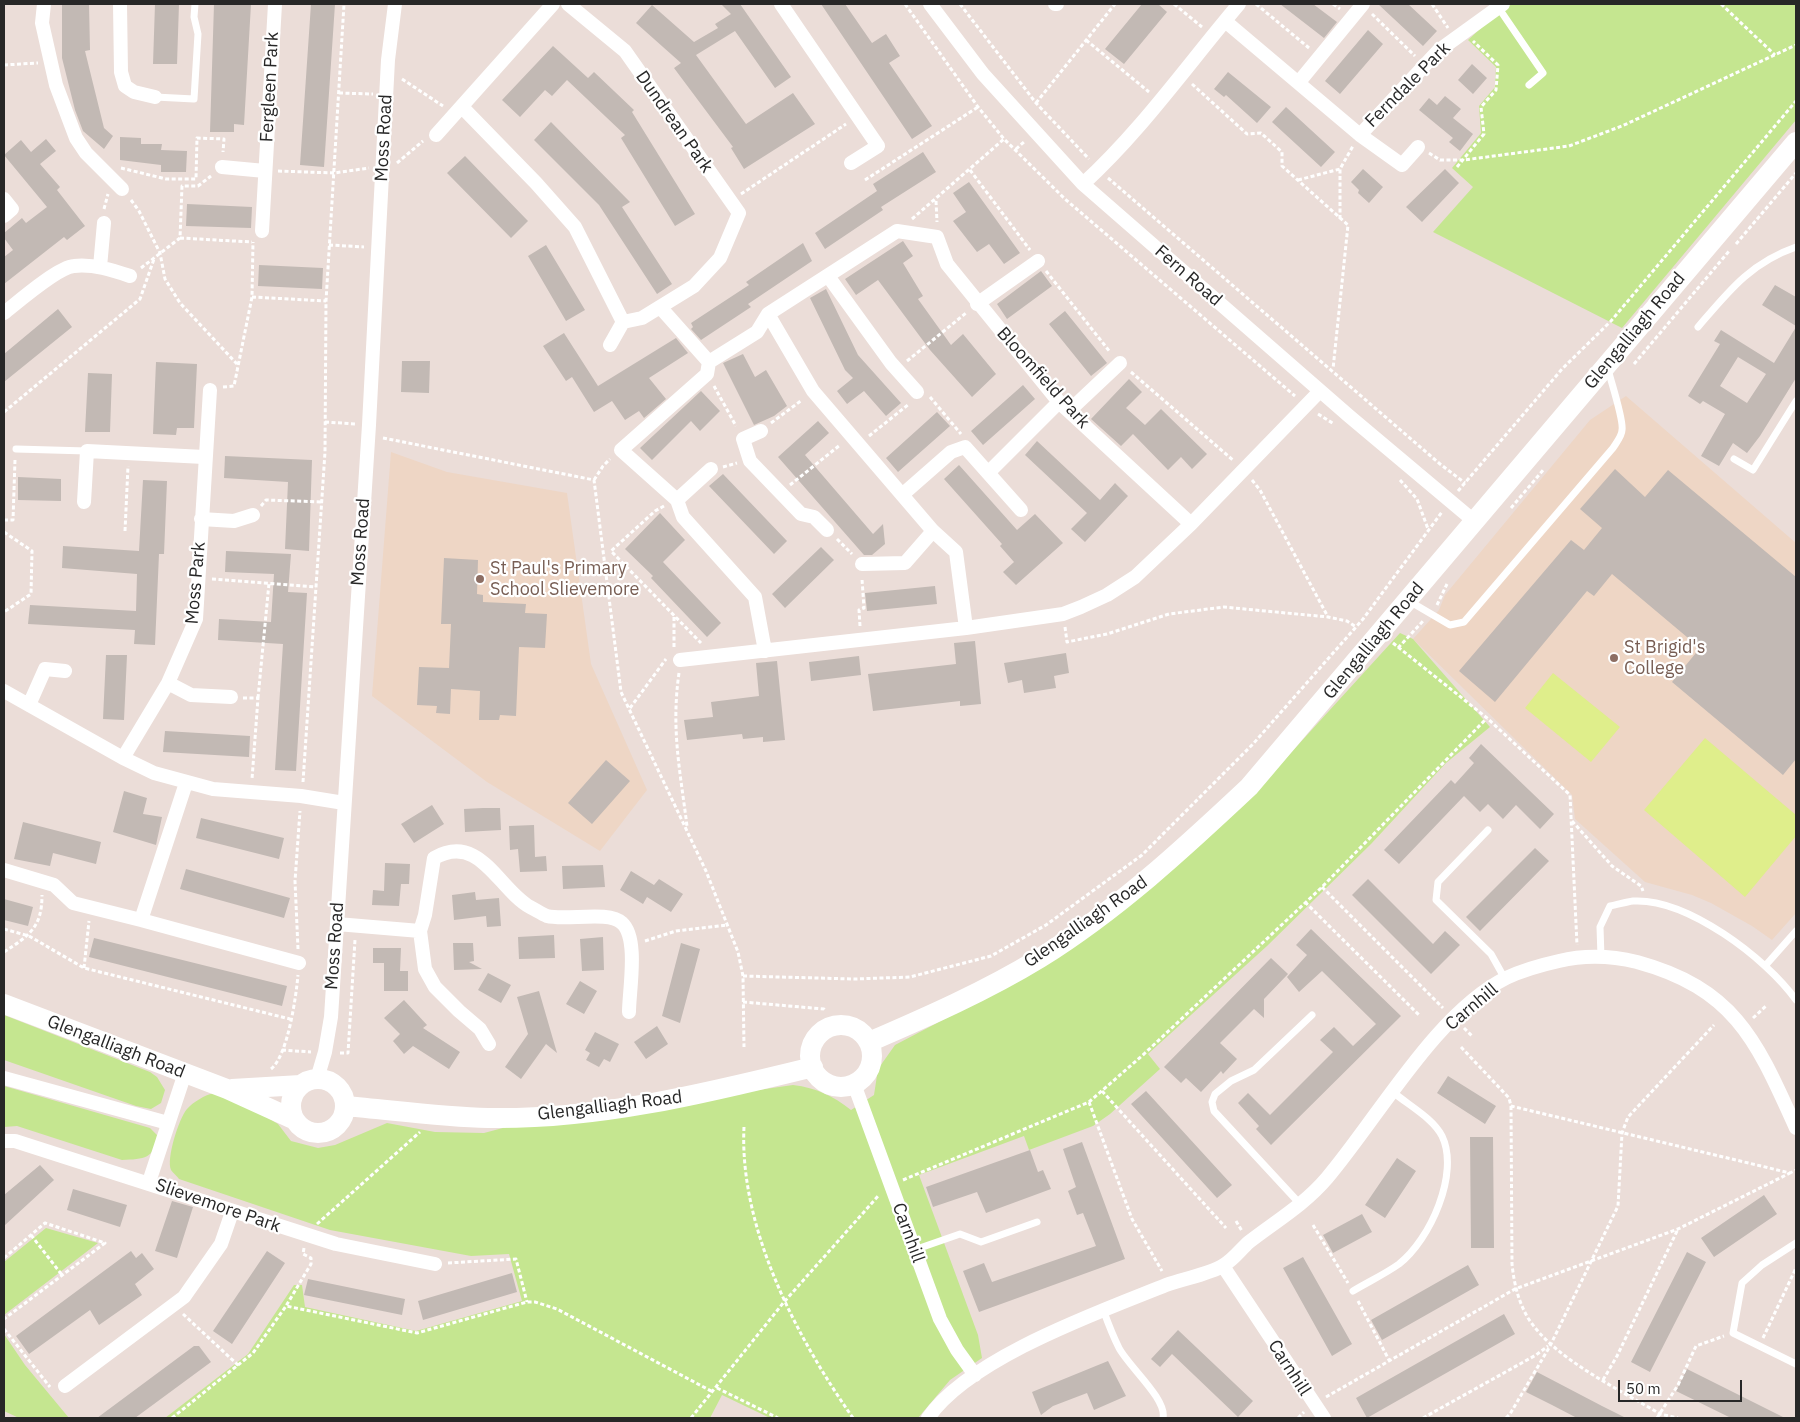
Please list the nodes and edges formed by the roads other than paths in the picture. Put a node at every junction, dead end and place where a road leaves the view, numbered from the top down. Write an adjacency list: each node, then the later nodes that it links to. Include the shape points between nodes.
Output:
1 (44, 4): 26 (street, via 42,22 56,85 76,138 86,153)
2 (120, 4): 16 (street, via 121,72 125,86 134,92)
3 (194, 4): 16 (lane, via 198,34 194,99)
4 (275, 4): 24 (street, Fergleen Park)
5 (394, 4): 80 (street, Moss Road)
6 (553, 4): 17 (street)
7 (568, 4): 37 (street, Dundrean Park, via 625,51 738,213 720,258 694,286)
8 (781, 4): 22 (street, via 878,146)
9 (930, 4): 25 (street, Fern Road, via 983,74)
10 (1239, 4): 13 (street)
11 (1363, 4): 14 (street)
12 (1500, 5): 15 (lane, via 1543,73); 18 (street, Ferndale Park, via 1438,51)
13 (1225, 21): 14 (street, Ferndale Park); 25 (street, via 1183,76)
14 (1299, 82): 18 (street, Ferndale Park)
15 (1529, 85)
16 (155, 97)
17 (458, 112): 19 (street); 40 (street, via 536,183 574,228)
18 (1360, 135): 21 (street, via 1402,165)
19 (436, 136)
20 (1796, 142): 44 (main road, Glengalliagh Road)
21 (1418, 147)
22 (851, 163)
23 (222, 167): 24 (street)
24 (265, 171): 30 (street, Fergleen Park)
25 (1083, 184): 47 (street, Fern Road)
26 (118, 185)
27 (4, 199): 28 (street, via 12,209)
28 (4, 216)
29 (104, 223): 33 (street)
30 (262, 231)
31 (1796, 247): 41 (lane, via 1765,262 1736,282)
32 (1038, 261): 36 (street)
33 (100, 267): 34 (street); 38 (street, via 72,266 47,280)
34 (130, 276)
35 (828, 276): 36 (street, Bloomfield Park, via 897,231 937,237 946,264); 39 (street); 48 (street)
36 (977, 304): 50 (street, Bloomfield Park)
37 (660, 307): 40 (street, via 642,318); 45 (street)
38 (4, 313)
39 (771, 318): 45 (street); 58 (street, via 813,391)
40 (623, 322): 42 (street)
41 (1698, 327)
42 (610, 345)
43 (1120, 363): 50 (street)
44 (1607, 364): 64 (main road, Glengalliagh Road); 69 (lane, via 1621,416 1622,432 1613,448 1464,622 1450,624)
45 (708, 368): 59 (street, via 620,450)
46 (210, 390): 54 (street, Moss Park)
47 (1320, 391): 64 (street, Fern Road); 65 (street)
48 (917, 392)
49 (1796, 401): 55 (lane, via 1753,470)
50 (1064, 407): 57 (street); 65 (street, Bloomfield Park)
51 (761, 431): 66 (street, via 743,439 750,460 801,514 814,517)
52 (16, 449): 53 (lane)
53 (87, 451): 54 (street); 60 (street)
54 (204, 457): 63 (street, Moss Park)
55 (1734, 459)
56 (711, 469): 59 (street)
57 (988, 473): 58 (street, via 965,447 951,452); 61 (street)
58 (902, 495): 67 (street)
59 (677, 500): 71 (street, via 683,517 755,597)
60 (84, 502)
61 (1021, 510)
62 (253, 515): 63 (street, via 234,521)
63 (201, 519): 74 (street, Moss Park, via 196,619)
64 (1474, 521): 69 (main road, Glengalliagh Road)
65 (1191, 524): 70 (street, via 1135,577 1107,595 1063,614)
66 (827, 530)
67 (933, 532): 68 (street, via 905,563); 70 (street, via 956,552)
68 (862, 564)
69 (1409, 600): 95 (main road, Glengalliagh Road, via 1249,788 1161,869 1039,958 964,999)
70 (966, 628): 71 (street)
71 (765, 651): 72 (street)
72 (674, 659)
73 (65, 671): 77 (street, via 45,669)
74 (168, 683): 76 (street, via 191,695); 78 (street, Moss Park)
75 (4, 691): 77 (street)
76 (231, 697)
77 (29, 705): 78 (street)
78 (123, 758): 79 (street, via 154,773)
79 (186, 783): 80 (street, via 212,789); 83 (street)
80 (344, 803): 84 (street, Moss Road)
81 (1488, 830): 90 (lane, via 1438,882 1436,900 1491,954)
82 (4, 870): 83 (street, via 54,885 73,903)
83 (142, 920): 88 (street)
84 (337, 924): 85 (street); 100 (street, Moss Road, via 326,1052)
85 (420, 931): 93 (street, via 434,858 445,852 461,852 480,859 514,894 547,916 610,918 622,922 632,945); 96 (street, via 425,969 435,987 480,1028)
86 (1796, 931): 89 (lane)
87 (1601, 957): 89 (lane, via 1600,927 1610,906 1633,901 1664,906 1711,926 1744,947); 90 (street, Carnhill, via 1536,966); 107 (street, Carnhill, via 1662,969 1696,985 1728,1009 1748,1034 1776,1083)
88 (299, 962)
89 (1765, 966): 91 (lane)
90 (1505, 979): 103 (street, Carnhill, via 1454,1019 1429,1045)
91 (1796, 1000)
92 (4, 1004): 98 (main road, Glengalliagh Road)
93 (629, 1012)
94 (1312, 1015): 110 (lane, via 1254,1070 1231,1081 1215,1094 1212,1102 1214,1111)
95 (869, 1042): 97 (main road, via 850,1026 823,1031 814,1043 810,1058); 101 (main road, via 872,1062 868,1072)
96 (490, 1044)
97 (813, 1067): 101 (main road, via 817,1076 833,1086); 104 (main road, Glengalliagh Road, via 675,1099 571,1115 488,1118)
98 (185, 1073): 102 (main road, Glengalliagh Road); 106 (street)
99 (4, 1078): 106 (street)
100 (309, 1082): 102 (main road, Glengalliagh Road); 104 (main road, via 333,1084 343,1097); 105 (main road, via 293,1094)
101 (854, 1084): 114 (street, Carnhill)
102 (227, 1089): 105 (main road, Glengalliagh Road)
103 (1393, 1092): 110 (street, Carnhill, via 1327,1178); 117 (lane, via 1442,1136 1446,1174 1428,1232 1400,1263)
104 (345, 1106): 105 (main road, via 339,1122 325,1132 308,1131)
105 (294, 1120)
106 (168, 1123): 109 (street)
107 (1796, 1128)
108 (4, 1142): 109 (street, Slievemore Park, via 15,1141)
109 (149, 1182): 111 (street, Slievemore Park)
110 (1301, 1206): 116 (street, Carnhill)
111 (232, 1212): 115 (street, Slievemore Park, via 336,1244); 121 (street, via 221,1244 184,1297)
112 (1037, 1222): 114 (lane, via 981,1242 960,1234)
113 (1796, 1243): 119 (lane, via 1762,1265 1742,1283 1733,1333)
114 (913, 1250): 120 (street, Carnhill, via 940,1319)
115 (435, 1264)
116 (1223, 1266): 118 (street, Carnhill); 124 (street, Carnhill)
117 (1353, 1292)
118 (1104, 1312): 120 (street, Carnhill, via 1011,1352); 123 (lane, via 1119,1348 1160,1401)
119 (1796, 1364)
120 (975, 1374): 122 (street, Carnhill)
121 (65, 1386)
122 (928, 1418)
123 (1163, 1418)
124 (1324, 1418)

